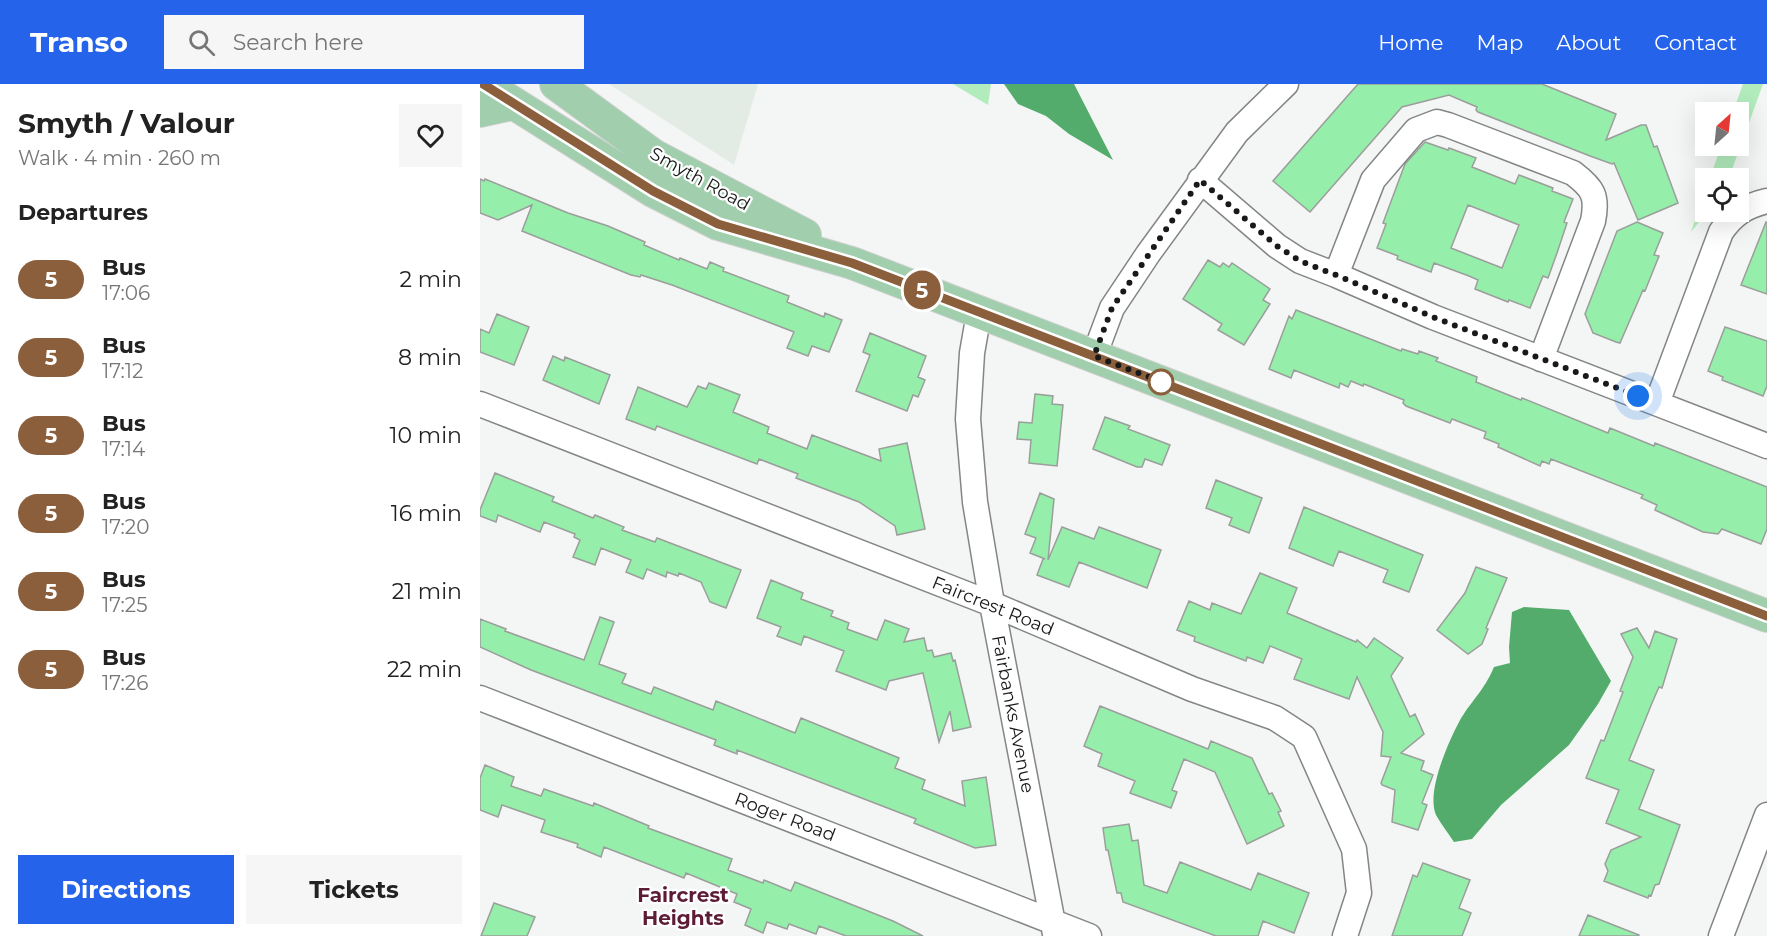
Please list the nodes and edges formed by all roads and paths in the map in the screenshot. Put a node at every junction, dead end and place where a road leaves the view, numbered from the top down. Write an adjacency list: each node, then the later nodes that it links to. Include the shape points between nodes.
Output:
1 (483, 84): 4 (main road, Smyth Road)
2 (555, 84): 8 (main road, Smyth Road, via 654,155)
3 (1286, 84): 6 (street, via 1237,132)
4 (512, 104): 5 (main road); 8 (main road, Smyth Road, via 653,191 718,224)
5 (480, 111)
6 (1200, 180): 9 (street, via 1277,246 1300,261); 11 (street, via 1112,308)
7 (1767, 201): 14 (street, via 1744,208 1721,232)
8 (852, 263): 10 (main road, Smyth Road)
9 (1336, 275): 12 (street); 12 (street, via 1373,180 1416,130 1427,124 1448,125 1572,173 1587,183 1596,206)
10 (979, 313): 11 (main road, Smyth Road); 16 (street, Fairbanks Avenue, via 968,419 975,502)
11 (1094, 356): 17 (main road, Smyth Road)
12 (1541, 359): 14 (street)
13 (480, 404): 16 (street, Faircrest Road)
14 (1657, 404): 15 (street)
15 (1767, 446)
16 (992, 604): 20 (street, Fairbanks Avenue); 22 (street, Faircrest Road, via 1192,689 1275,718 1304,737 1354,849 1359,893)
17 (1767, 616)
18 (480, 698): 20 (street, Roger Road)
19 (1767, 815): 23 (street)
20 (1054, 929): 21 (street, Roger Road)
21 (1089, 936)
22 (1345, 936)
23 (1720, 936)

